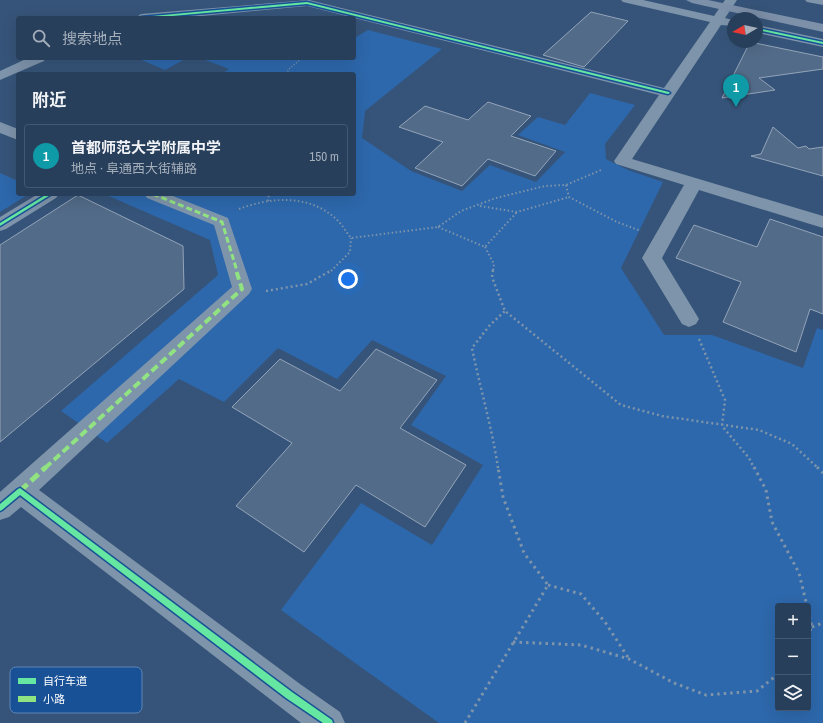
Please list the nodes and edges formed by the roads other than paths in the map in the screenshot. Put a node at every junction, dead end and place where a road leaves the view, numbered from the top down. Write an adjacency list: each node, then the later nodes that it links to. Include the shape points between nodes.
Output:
1 (627, 0): 9 (street)
2 (692, 0): 5 (main road)
3 (811, 0): 4 (street)
4 (823, 2)
5 (729, 4): 9 (street); 11 (main road)
6 (800, 8): 7 (main road)
7 (823, 13)
8 (162, 16): 16 (street, via 307,2)
9 (717, 21): 10 (street); 16 (street)
10 (727, 23)
11 (823, 28)
12 (763, 30): 13 (street)
13 (823, 44)
14 (35, 60): 15 (street)
15 (0, 76)
16 (668, 93): 19 (street, via 622,161)
17 (0, 127): 18 (street)
18 (16, 134)
19 (694, 183): 22 (street); 24 (street, via 652,258)
20 (47, 196): 23 (street)
21 (158, 196): 25 (street, via 222,222 242,289)
22 (823, 222)
23 (0, 225)
24 (689, 319)
25 (10, 500): 26 (street)
26 (329, 723)

